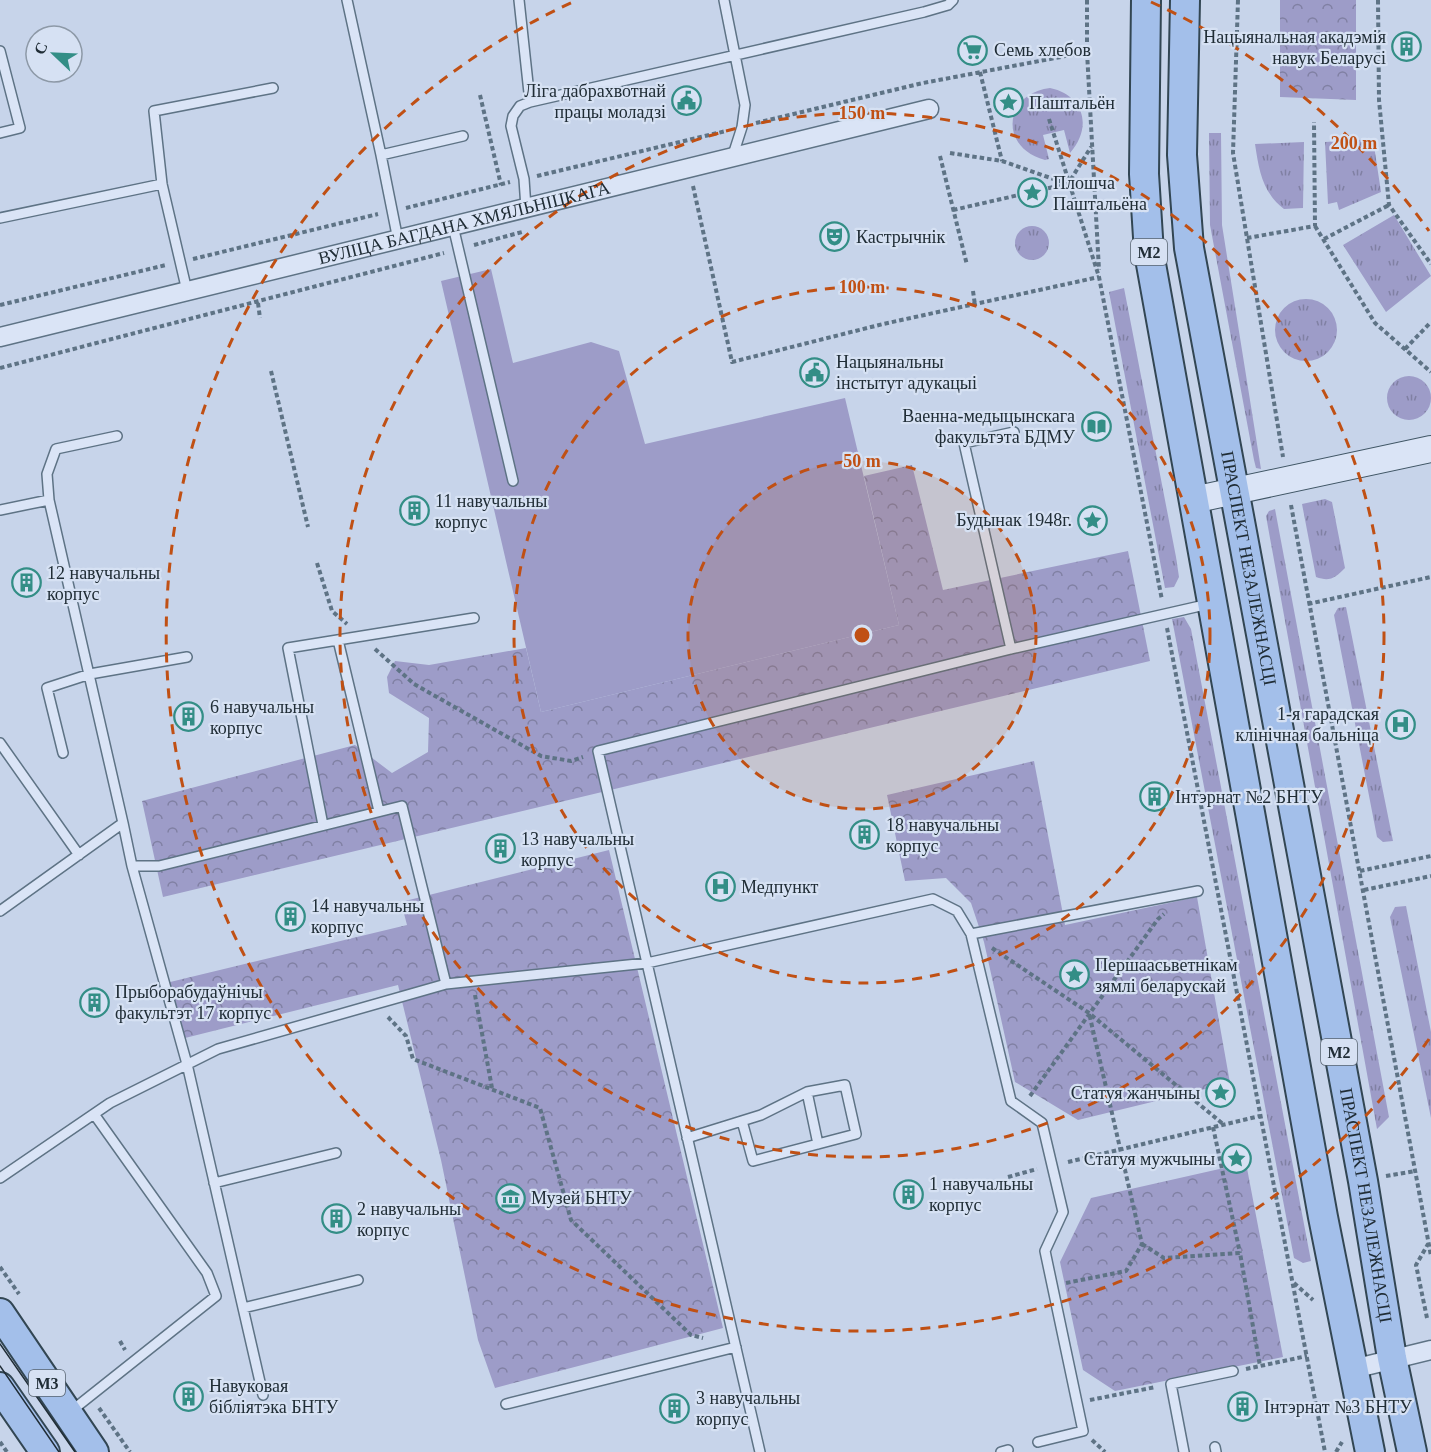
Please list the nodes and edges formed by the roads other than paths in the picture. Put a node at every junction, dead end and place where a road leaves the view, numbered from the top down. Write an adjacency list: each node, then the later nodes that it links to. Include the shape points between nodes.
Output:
1 (346, 0): 14 (lane)
2 (519, 0): 10 (lane)
3 (724, 0): 8 (lane)
4 (953, 0): 8 (lane, via 924,12)
5 (1146, 0): 29 (main road, М2, via 1144,174 1149,253)
6 (1185, 0): 27 (main road, ПРАСПЕКТ НЕЗАЛЕЖНАСЦІ / М2, via 1182,155 1189,248)
7 (0, 51): 12 (lane, via 20,128)
8 (736, 54): 10 (lane); 15 (lane, via 745,105)
9 (273, 88): 16 (lane, via 154,111)
10 (530, 102): 17 (lane, via 520,106 511,126 524,179)
11 (929, 109): 15 (street, ВУЛІЦА БАГДАНА ХМЯЛЬНІЦКАГА)
12 (0, 133)
13 (463, 136): 14 (lane)
14 (381, 155): 20 (lane)
15 (732, 158): 17 (street, ВУЛІЦА БАГДАНА ХМЯЛЬНІЦКАГА)
16 (162, 184): 18 (lane); 21 (lane)
17 (526, 208): 19 (street, ВУЛІЦА БАГДАНА ХМЯЛЬНІЦКАГА)
18 (0, 218)
19 (453, 226): 20 (street, ВУЛІЦА БАГДАНА ХМЯЛЬНІЦКАГА); 26 (lane)
20 (398, 240): 21 (street, ВУЛІЦА БАГДАНА ХМЯЛЬНІЦКАГА)
21 (187, 291): 22 (street, ВУЛІЦА БАГДАНА ХМЯЛЬНІЦКАГА)
22 (0, 336)
23 (1014, 432): 34 (lane, via 964,443)
24 (117, 436): 28 (lane, via 56,449 47,474)
25 (1431, 449): 27 (street)
26 (513, 481)
27 (1235, 492): 29 (street); 63 (main road, ПРАСПЕКТ НЕЗАЛЕЖНАСЦІ / М2, via 1368,1205)
28 (49, 500): 30 (lane); 36 (lane)
29 (1193, 500): 31 (main road, М2)
30 (0, 510)
31 (1211, 603): 34 (lane); 64 (main road, М2)
32 (474, 618): 33 (lane)
33 (338, 640): 39 (lane); 41 (lane, via 288,648)
34 (1011, 649): 47 (lane, via 598,751)
35 (187, 657): 36 (lane)
36 (90, 674): 38 (lane, via 47,688); 40 (lane)
37 (0, 743): 42 (lane)
38 (63, 753)
39 (379, 811): 41 (lane); 48 (lane, via 402,806)
40 (123, 824): 42 (lane); 43 (lane)
41 (322, 825): 43 (lane, via 159,866)
42 (79, 855): 45 (lane)
43 (132, 866): 49 (lane)
44 (1198, 891): 46 (lane)
45 (0, 911)
46 (971, 934): 47 (lane, via 957,911 933,899); 70 (lane, via 1011,1101 1042,1123 1063,1212 1045,1251 1083,1431)
47 (647, 963): 48 (lane); 53 (lane)
48 (446, 984): 49 (lane, via 218,1049)
49 (187, 1064): 51 (lane); 57 (lane)
50 (807, 1092): 52 (lane); 54 (lane); 54 (lane, via 845,1084 856,1134)
51 (94, 1114): 56 (lane); 69 (lane, via 207,1273 216,1296)
52 (742, 1121): 53 (lane); 54 (lane, via 753,1161)
53 (687, 1138): 61 (lane)
54 (818, 1144)
55 (336, 1153): 57 (lane)
56 (0, 1178)
57 (214, 1183): 59 (lane)
58 (358, 1280): 59 (lane)
59 (243, 1308): 67 (lane)
60 (0, 1313): 69 (main road, М3)
61 (736, 1347): 68 (lane); 73 (lane)
62 (1431, 1350): 63 (street)
63 (1392, 1358): 64 (street); 76 (main road, ПРАСПЕКТ НЕЗАЛЕЖНАСЦІ / М2)
64 (1353, 1369): 75 (main road, М2)
65 (1233, 1371): 74 (lane, via 1171,1384)
66 (0, 1387): 71 (main road, М3)
67 (263, 1395)
68 (506, 1404)
69 (68, 1414): 72 (main road, М3)
70 (1038, 1442)
71 (45, 1452)
72 (94, 1452)
73 (760, 1452)
74 (1184, 1452)
75 (1370, 1452)
76 (1412, 1452)

